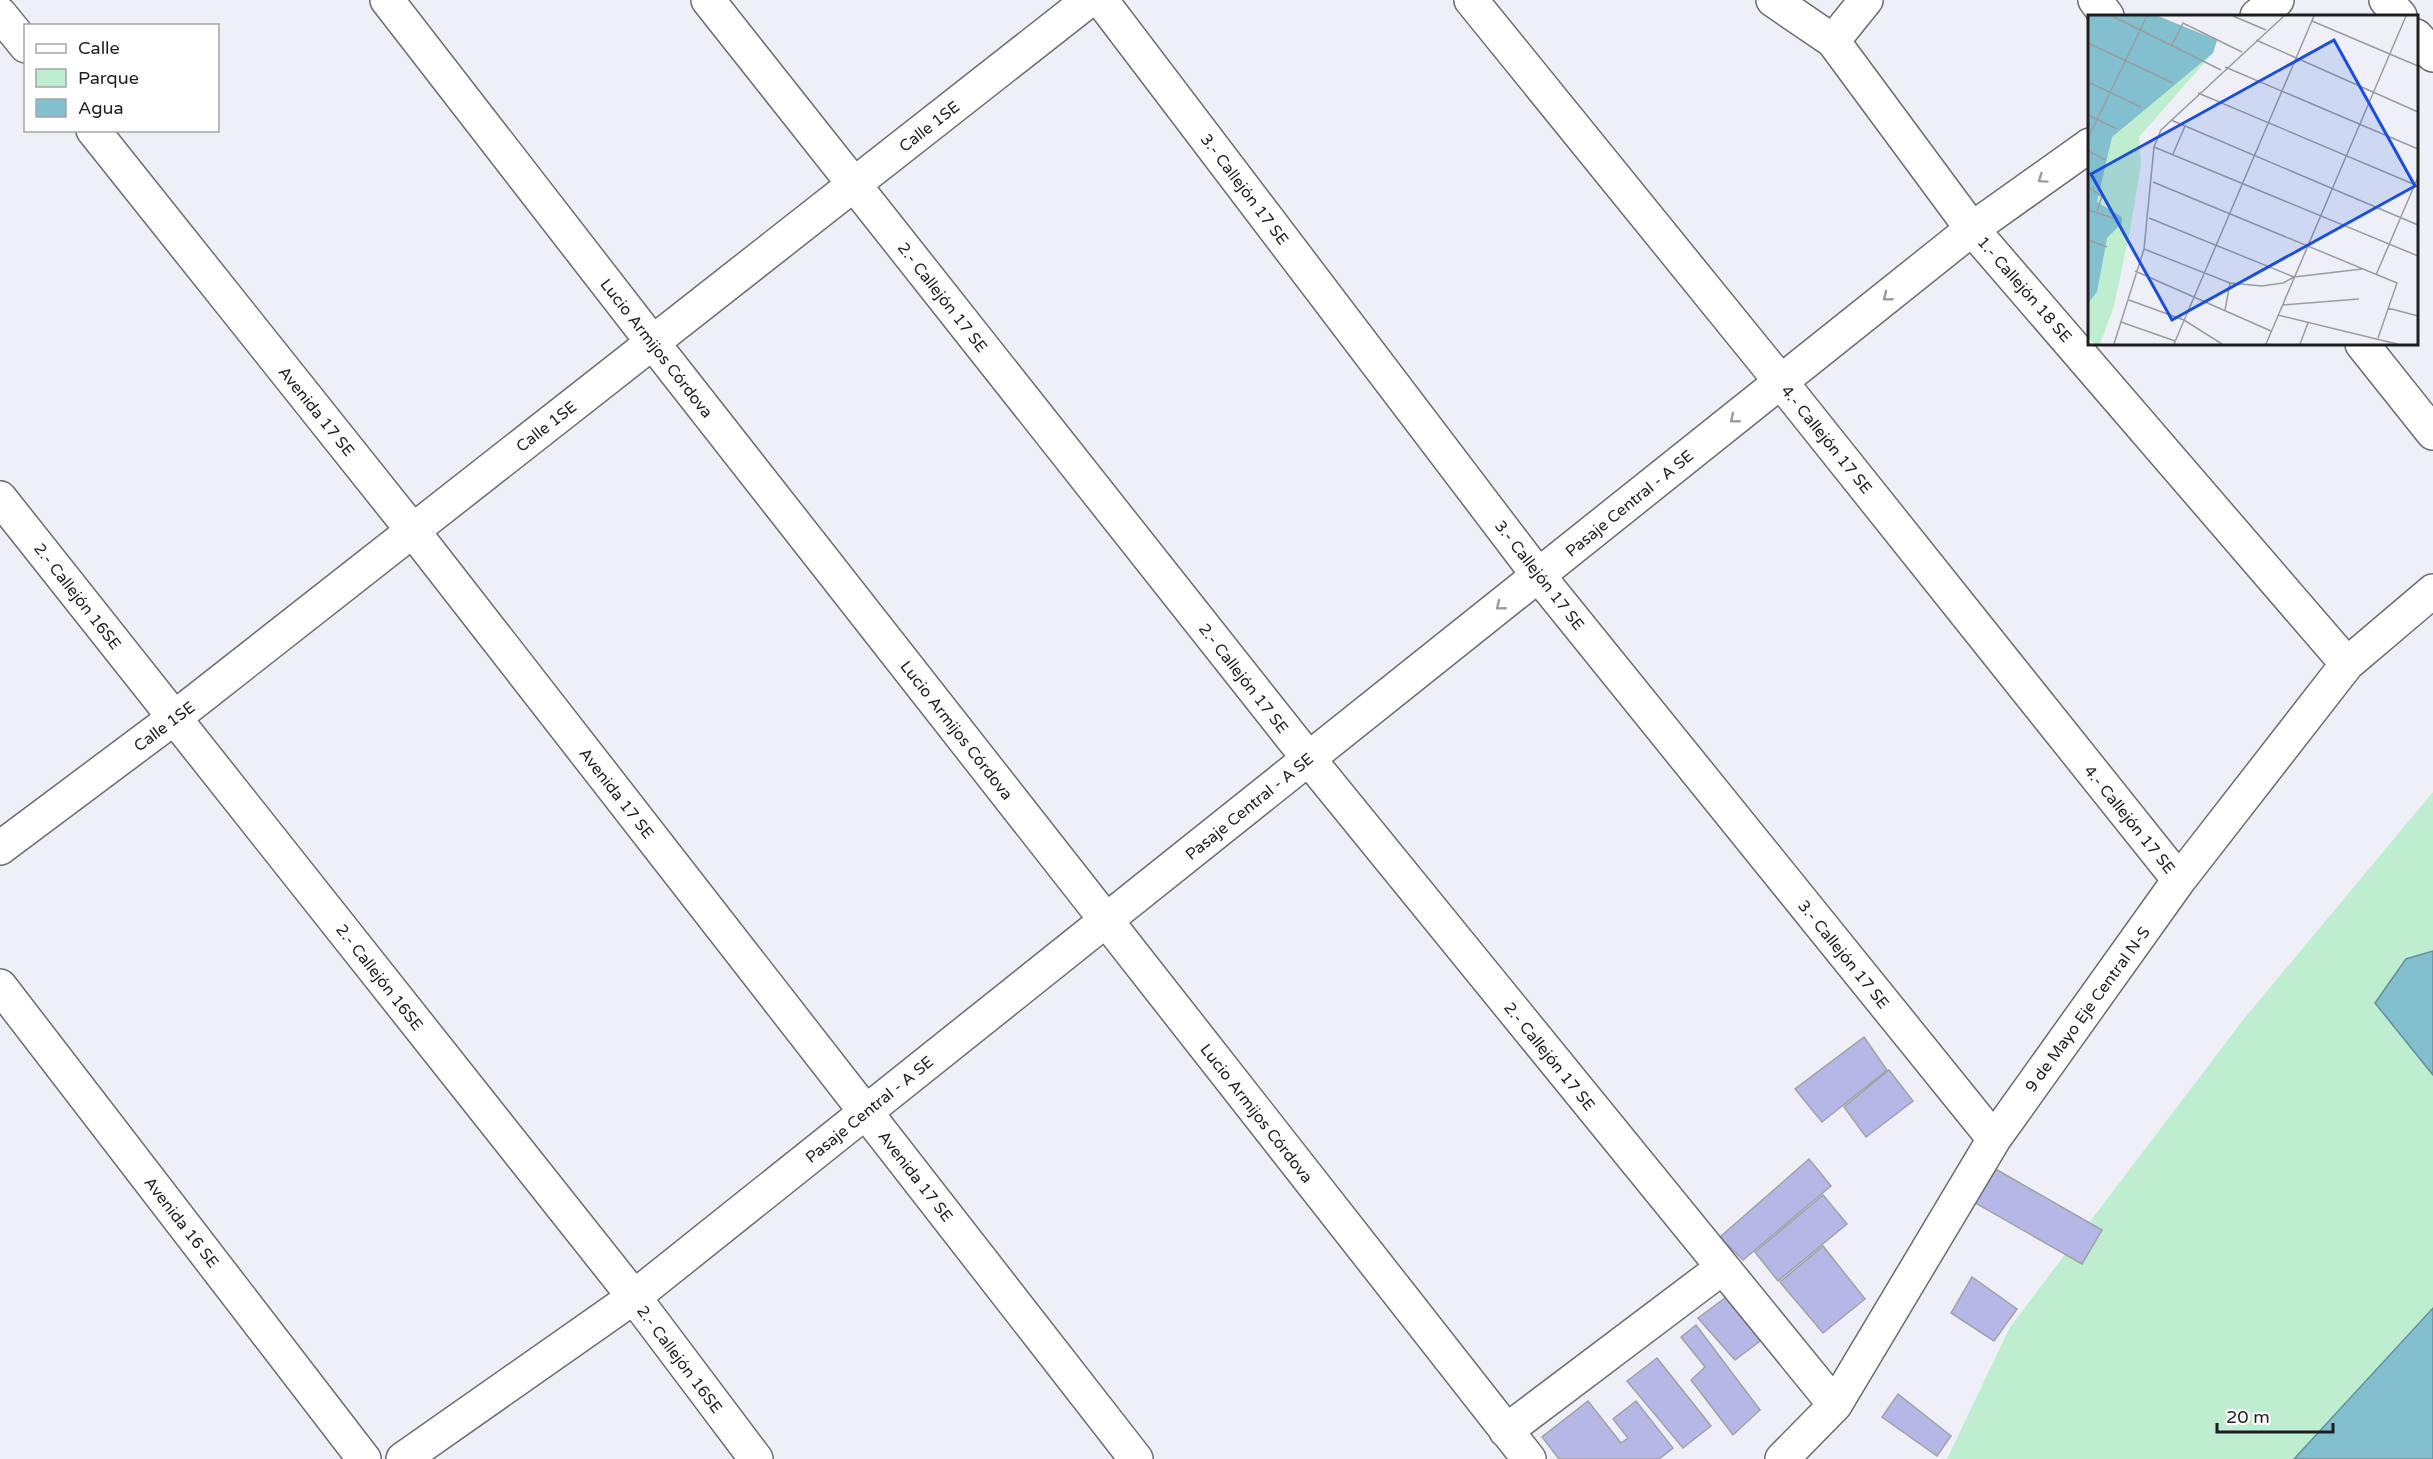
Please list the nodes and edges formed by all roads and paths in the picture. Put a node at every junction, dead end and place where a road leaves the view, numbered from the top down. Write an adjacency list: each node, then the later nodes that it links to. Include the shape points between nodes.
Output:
1 (4, 0): 12 (street)
2 (387, 0): 25 (street, Lucio Armijos Córdova)
3 (708, 0): 23 (street, 2.- Callejón 17 SE)
4 (1089, 0): 23 (street, Calle 1SE)
5 (1101, 0): 31 (street, 3.- Callejón 17 SE)
6 (1472, 0): 27 (street, 4.- Callejón 17 SE)
7 (1773, 0): 18 (street, 1.- Callejón 18 SE)
8 (1866, 0): 18 (street)
9 (2095, 0): 14 (street)
10 (2277, 0): 15 (street)
11 (2386, 0): 16 (street)
12 (0, 3)
13 (0, 14): 19 (street)
14 (2106, 15)
15 (2258, 15)
16 (2399, 15)
17 (2418, 38): 20 (street)
18 (1833, 41): 24 (street, 1.- Callejón 18 SE)
19 (24, 44)
20 (2433, 55)
21 (95, 132): 30 (street, Avenida 17 SE)
22 (2088, 146): 24 (street, Pasaje Central - A SE, one-way to 24)
23 (854, 184): 25 (street, Calle 1SE); 35 (street, 2.- Callejón 17 SE)
24 (1972, 229): 27 (street, Pasaje Central - A SE, one-way to 27); 33 (street, 1.- Callejón 18 SE)
25 (653, 343): 30 (street, Calle 1SE); 38 (street, Lucio Armijos Córdova)
26 (2363, 345): 28 (street)
27 (1781, 382): 31 (street, Pasaje Central - A SE, one-way to 31); 37 (street, 4.- Callejón 17 SE)
28 (2433, 433)
29 (0, 498): 34 (street, 2.- Callejón 16SE)
30 (413, 531): 34 (street, Calle 1SE); 40 (street, Avenida 17 SE)
31 (1538, 575): 35 (street, Pasaje Central - A SE, one-way to 35); 41 (street, 3.- Callejón 17 SE)
32 (2433, 591): 33 (street, 9 de Mayo Eje Central N-S)
33 (2346, 664): 37 (street, 9 de Mayo Eje Central N-S)
34 (174, 718): 36 (street, Calle 1SE); 43 (street, 2.- Callejón 16SE)
35 (1308, 759): 38 (street, Pasaje Central - A SE); 42 (street, 2.- Callejón 17 SE)
36 (0, 848)
37 (2179, 880): 41 (street, 9 de Mayo Eje Central N-S)
38 (1106, 920): 40 (street, Pasaje Central - A SE); 45 (street, Lucio Armijos Córdova)
39 (0, 986): 46 (street, Avenida 16 SE)
40 (865, 1112): 43 (street, Pasaje Central - A SE); 49 (street, Avenida 17 SE)
41 (1994, 1139): 44 (street, 9 de Mayo Eje Central N-S)
42 (1722, 1268): 44 (street, 2.- Callejón 17 SE); 45 (street)
43 (633, 1297): 47 (street, Pasaje Central - A SE); 48 (street, 2.- Callejón 16SE)
44 (1835, 1405): 51 (street, 9 de Mayo Eje Central N-S)
45 (1506, 1431): 50 (street, Lucio Armijos Córdova)
46 (364, 1459)
47 (403, 1459)
48 (756, 1459)
49 (1136, 1459)
50 (1529, 1459)
51 (1782, 1459)

